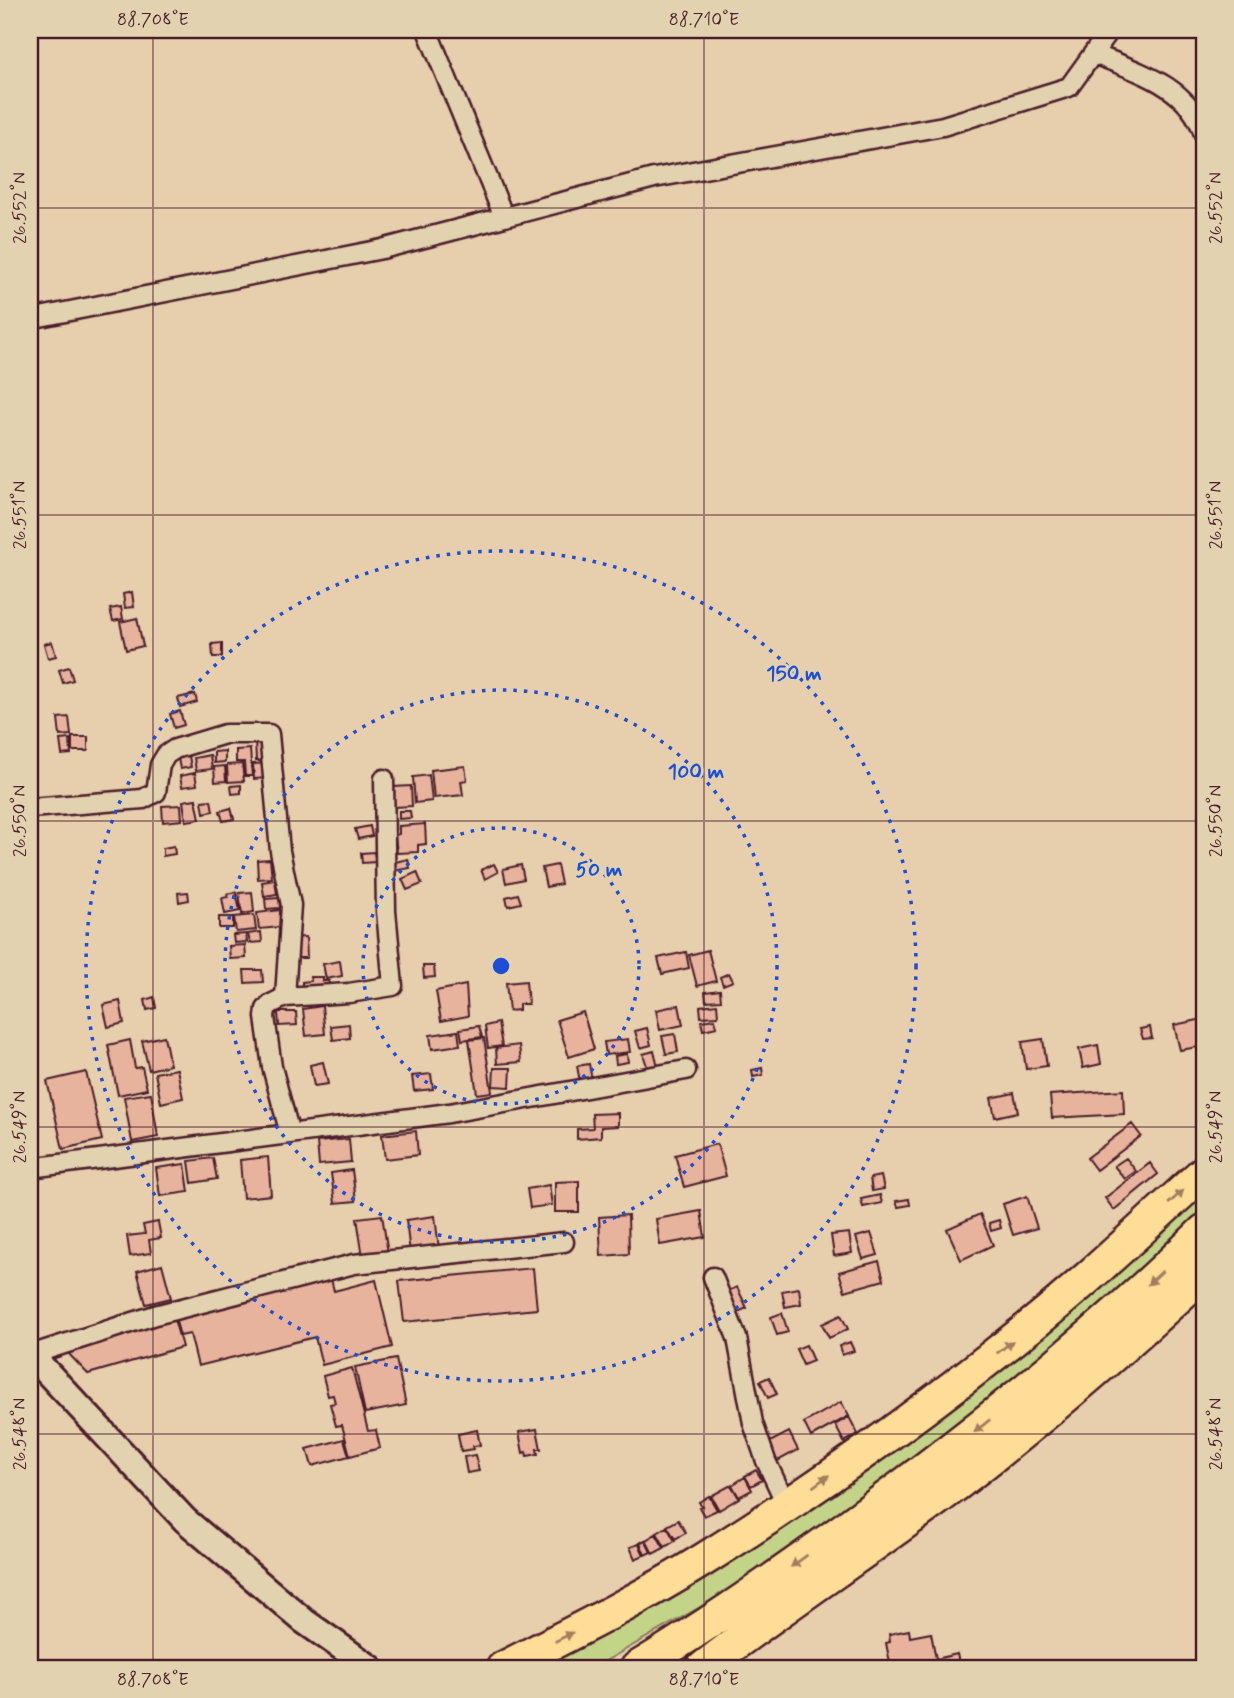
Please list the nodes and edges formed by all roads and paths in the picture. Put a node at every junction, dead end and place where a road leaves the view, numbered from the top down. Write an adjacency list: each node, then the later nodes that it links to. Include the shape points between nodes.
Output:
1 (426, 30): 5 (street)
2 (1110, 30): 3 (street)
3 (1094, 54): 4 (street, via 1152,78 1185,100); 5 (street, via 1069,87 943,126 654,178)
4 (1204, 134)
5 (504, 217): 6 (street, via 382,249)
6 (30, 319)
7 (384, 779): 9 (street, via 386,911 393,986)
8 (30, 808): 9 (street, via 143,799 156,792 160,765 175,749 225,734 270,734 291,905)
9 (285, 997): 11 (street, via 266,1009 265,1017 272,1067)
10 (686, 1070): 11 (street, via 449,1114)
11 (290, 1134): 12 (street)
12 (30, 1168)
13 (1204, 1172): 19 (highway, one-way to 13, via 1019,1336)
14 (1204, 1231): 22 (highway, one-way to 22, via 1118,1312 976,1431 781,1574)
15 (564, 1242): 18 (street, via 354,1264 155,1315)
16 (1204, 1273): 23 (highway, via 1009,1443)
17 (713, 1277): 19 (street, via 737,1338 753,1423)
18 (30, 1355): 20 (main road, via 185,1520 304,1621)
19 (787, 1506): 21 (highway, one-way to 19, via 701,1561)
20 (372, 1668)
21 (503, 1668)
22 (637, 1668)
23 (703, 1668)

